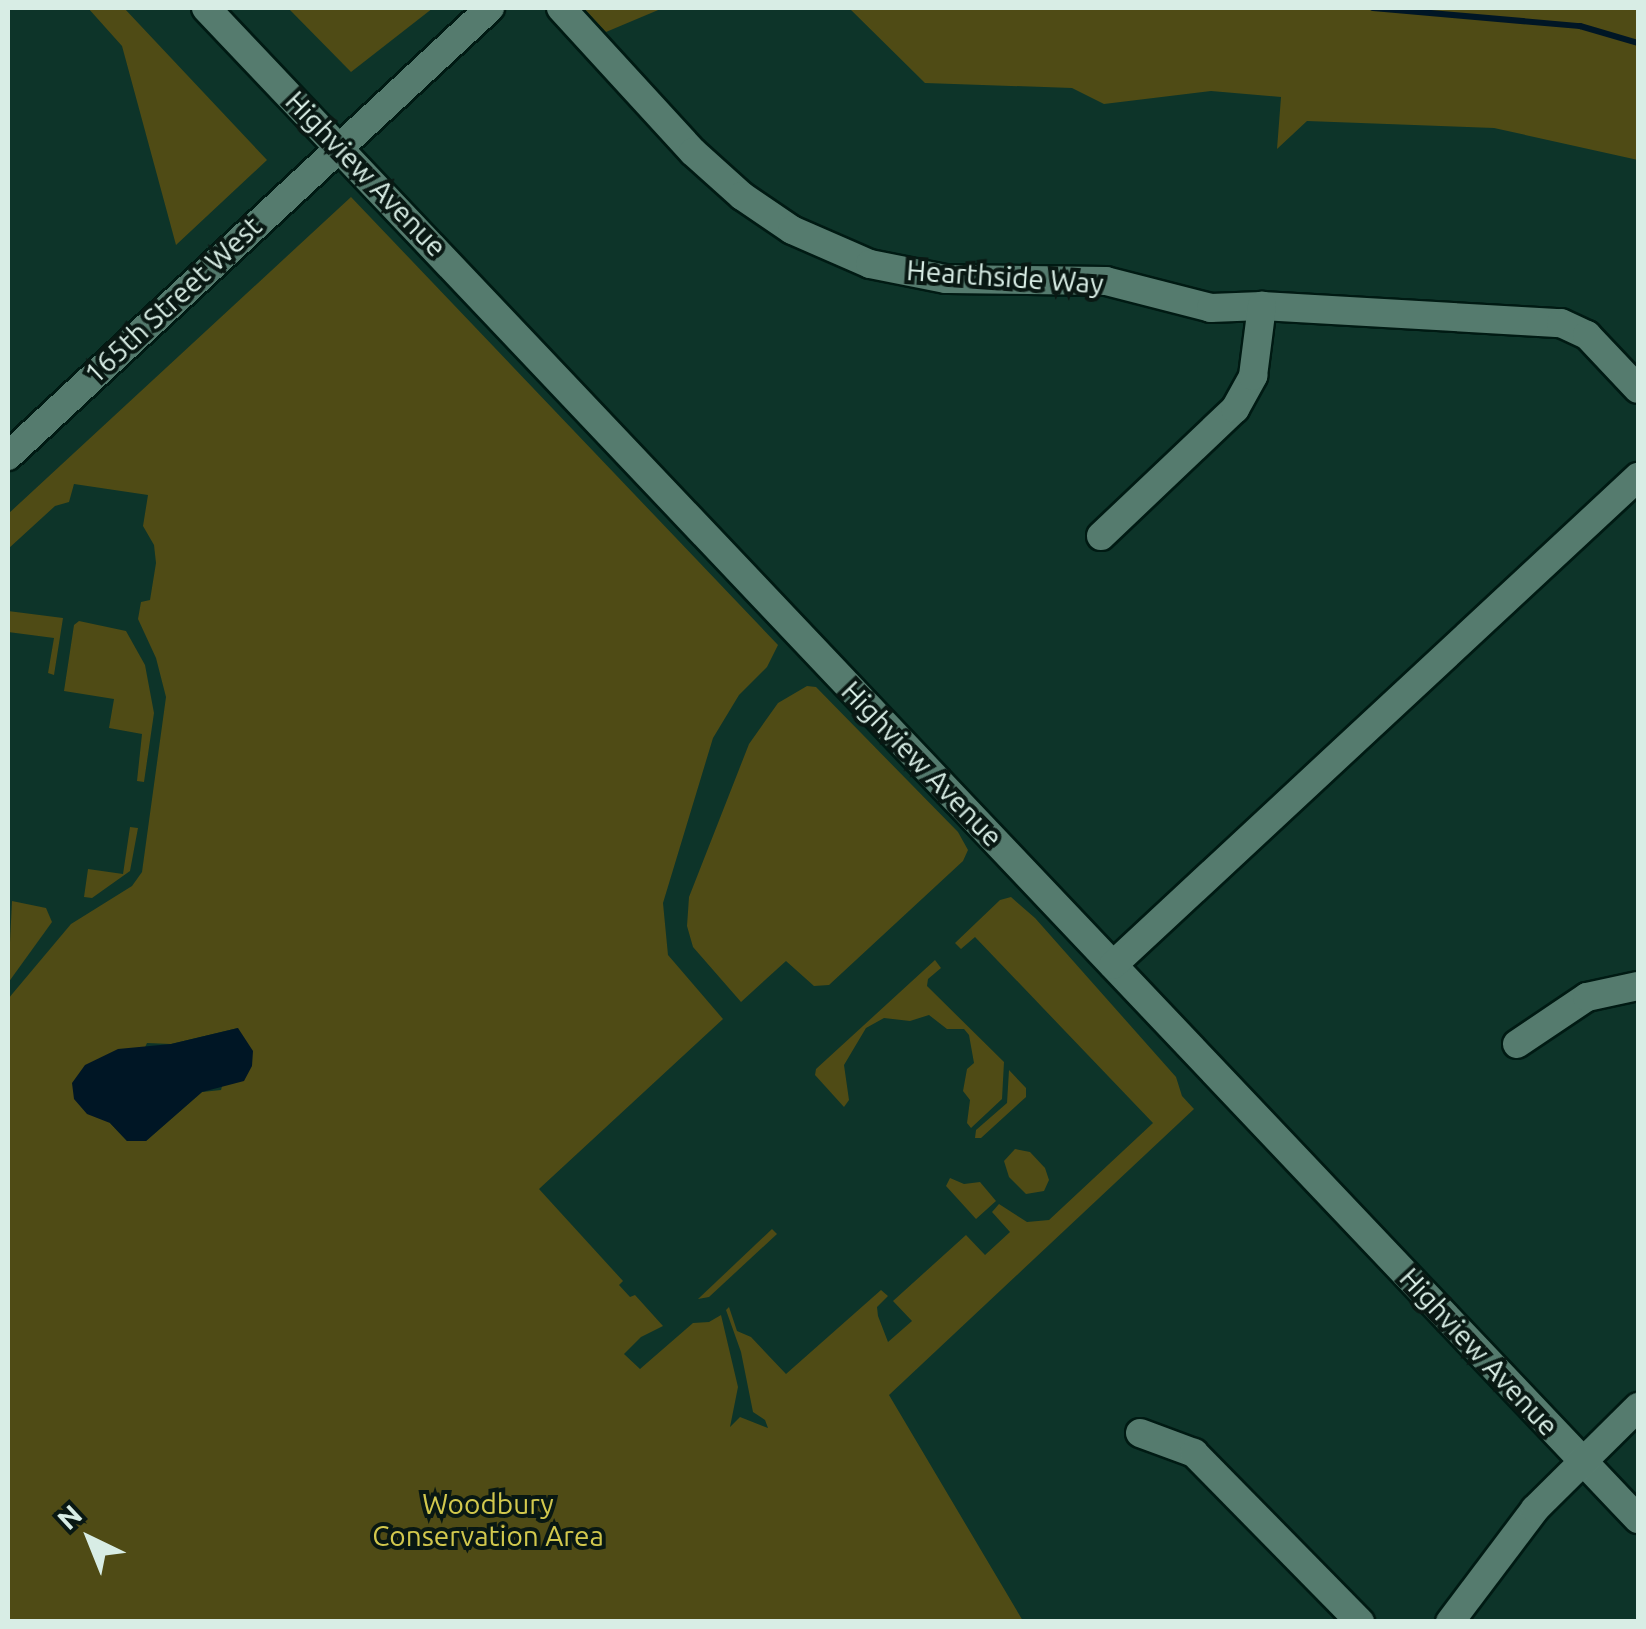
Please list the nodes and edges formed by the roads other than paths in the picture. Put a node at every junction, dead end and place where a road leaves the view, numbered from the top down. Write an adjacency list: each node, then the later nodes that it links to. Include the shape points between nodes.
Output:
1 (206, 8): 4 (street, Highview Avenue)
2 (490, 8): 4 (street, 165th Street West)
3 (561, 8): 5 (street, Hearthside Way, via 724,180 772,218 832,249 907,274 1106,282 1211,308)
4 (339, 145): 7 (street, 165th Street West); 10 (street, Highview Avenue)
5 (1262, 306): 6 (street, Hearthside Way, via 1561,324 1586,335); 9 (street, via 1253,376 1235,409)
6 (1638, 389)
7 (8, 456)
8 (1638, 476): 10 (street)
9 (1101, 536)
10 (1113, 965): 15 (street, Highview Avenue)
11 (1638, 986): 12 (street, via 1588,998)
12 (1517, 1044)
13 (1638, 1407): 15 (street)
14 (1140, 1433): 17 (street, via 1194,1453)
15 (1582, 1461): 16 (street, Highview Avenue); 18 (street, via 1488,1566)
16 (1638, 1519)
17 (1360, 1622)
18 (1450, 1622)

